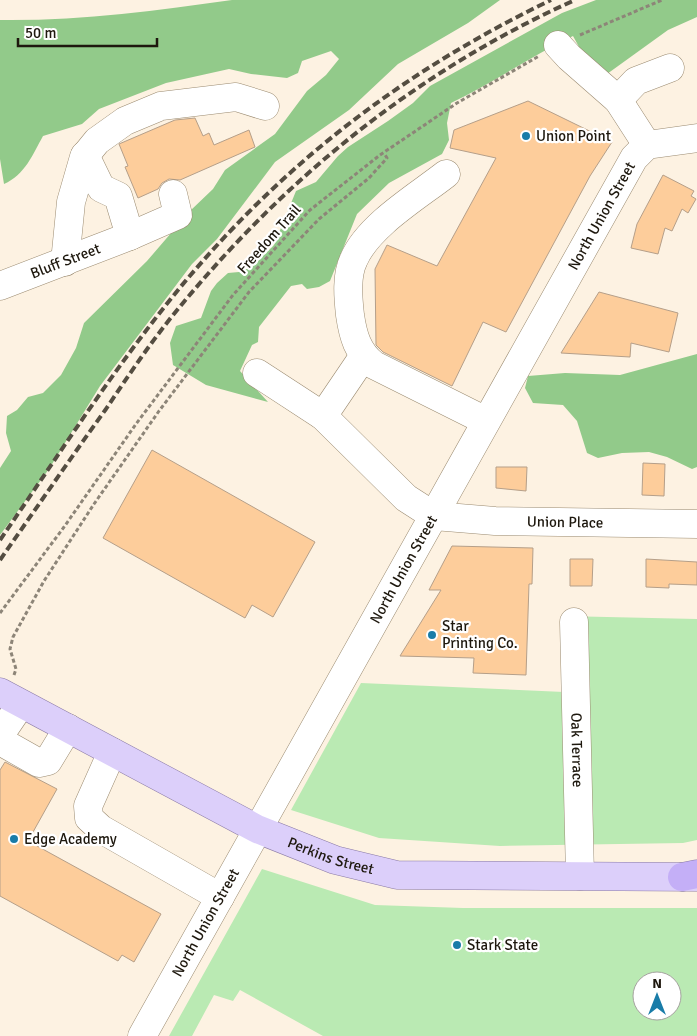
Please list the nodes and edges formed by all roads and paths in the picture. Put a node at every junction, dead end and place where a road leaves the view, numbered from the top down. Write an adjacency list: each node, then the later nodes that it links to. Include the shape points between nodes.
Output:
1 (662, 0): 2 (path, Freedom Trail)
2 (558, 44): 4 (street); 8 (path, Freedom Trail, via 457,103)
3 (670, 68): 4 (street, via 636,81)
4 (618, 100): 7 (street)
5 (265, 106): 9 (street, via 236,97 161,106 125,122 97,141)
6 (695, 144): 7 (street)
7 (647, 145): 20 (street, North Union Street, via 634,158)
8 (384, 153): 23 (path, Freedom Trail, via 310,210 233,295); 25 (path, via 387,158 369,178 319,218 250,292 159,410 94,504 27,611 10,649 15,674)
9 (85, 156): 11 (street); 13 (street)
10 (446, 174): 17 (street, via 380,226 354,259 348,296 357,346)
11 (101, 188): 13 (street, via 86,191); 14 (street, via 118,196)
12 (173, 194): 14 (street, Bluff Street, via 178,216)
13 (71, 202): 15 (street)
14 (130, 236): 15 (street, Bluff Street)
15 (65, 262): 16 (street, Bluff Street)
16 (0, 286)
17 (363, 357): 19 (street); 20 (street)
18 (257, 373): 19 (street)
19 (323, 416): 21 (street, via 406,498)
20 (486, 421): 21 (street, North Union Street)
21 (434, 516): 22 (street, Union Place, via 495,521); 30 (street, North Union Street)
22 (697, 524)
23 (0, 613)
24 (574, 622): 31 (street, Oak Terrace)
25 (8, 697): 26 (main road, Perkins Street); 27 (street)
26 (68, 728): 28 (street, via 48,761 39,763); 29 (main road, Perkins Street)
27 (0, 736)
28 (0, 740)
29 (112, 752): 30 (main road, Perkins Street); 33 (street, via 88,806 90,818 101,829)
30 (257, 829): 31 (main road, Perkins Street, via 335,860 397,874); 33 (street, North Union Street)
31 (580, 876): 32 (main road, Perkins Street)
32 (692, 876)
33 (220, 897): 34 (street, North Union Street)
34 (142, 1036)

